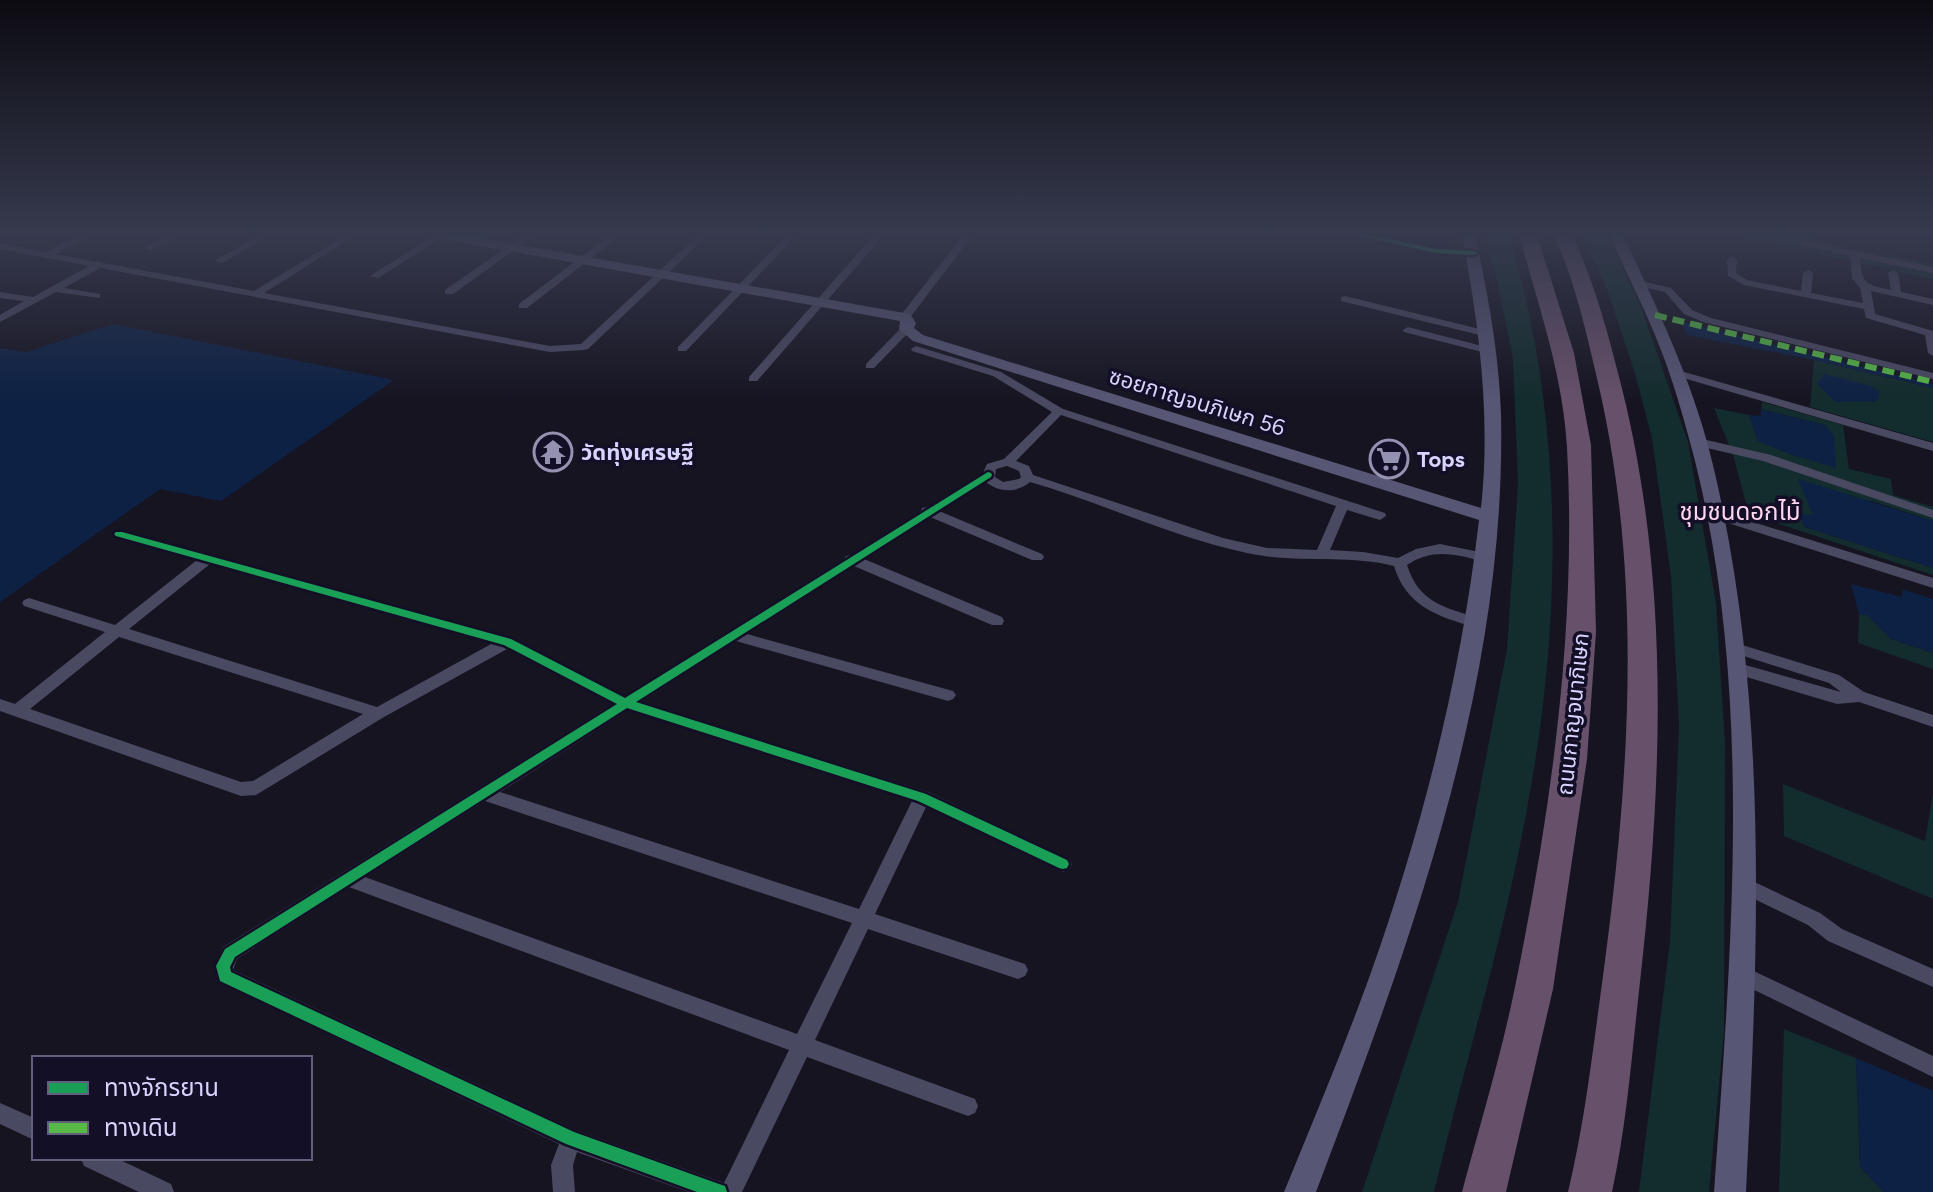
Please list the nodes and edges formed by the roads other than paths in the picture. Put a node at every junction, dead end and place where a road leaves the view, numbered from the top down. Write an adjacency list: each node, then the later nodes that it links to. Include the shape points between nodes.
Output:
1 (52, 291): 26 (street)
2 (65, 291): 24 (street)
3 (237, 291): 21 (street)
4 (261, 291): 21 (street)
5 (544, 291): 29 (street)
6 (643, 291): 21 (street, via 584,347 569,350)
7 (738, 291): 36 (street)
8 (762, 291): 27 (main road, ซอยกาญจนภิเษก 56)
9 (832, 291): 27 (street)
10 (929, 291): 32 (street)
11 (1479, 291): 35 (main road)
12 (1544, 291): 97 (highway, ถนนกาญจนาภิเษก, via 1563,353 1579,445 1582,632 1571,759 1534,989)
13 (1584, 291): 98 (highway, via 1618,405 1646,627 1636,866)
14 (1644, 291): 40 (main road)
15 (1669, 291): 41 (street, via 1688,312 1707,320)
16 (1791, 291): 22 (street)
17 (1806, 291): 22 (street)
18 (1865, 291): 30 (street)
19 (1884, 291): 20 (street)
20 (1896, 293): 28 (street)
21 (255, 294)
22 (1806, 294): 30 (street)
23 (0, 295): 26 (street)
24 (96, 296)
25 (1345, 299): 35 (street)
26 (35, 300): 31 (street)
27 (823, 301): 32 (main road, ซอยกาญจนภิเษก 56); 42 (street)
28 (1933, 302)
29 (523, 306)
30 (1867, 307): 34 (street, via 1875,320)
31 (0, 319)
32 (906, 323): 39 (street); 54 (main road, ซอยกาญจนภิเษก 56, via 918,338)
33 (1408, 330): 35 (street)
34 (1931, 333): 38 (street)
35 (1489, 343): 54 (main road, via 1495,412)
36 (682, 349)
37 (916, 349): 43 (street, via 997,374)
38 (1933, 353)
39 (870, 366)
40 (1677, 373): 44 (main road); 45 (street)
41 (1933, 376)
42 (753, 379)
43 (1059, 411): 46 (street); 49 (street)
44 (1698, 442): 51 (main road); 52 (street, via 1767,458)
45 (1933, 447)
46 (1008, 462): 47 (street, via 996,465); 48 (street, via 1025,469)
47 (988, 475): 48 (street, via 1002,486 1018,485); 50 (street)
48 (1027, 477): 56 (street, via 1249,549)
49 (1343, 505): 53 (street); 56 (street)
50 (927, 511): 57 (street); 60 (street)
51 (1714, 514): 62 (street); 69 (main road)
52 (1933, 514)
53 (1380, 516)
54 (1489, 517): 58 (main road)
55 (119, 534): 59 (street)
56 (1321, 555): 61 (street, via 1382,557)
57 (1037, 557)
58 (1484, 557): 61 (street, via 1438,549 1417,551); 65 (main road)
59 (207, 559): 66 (street); 68 (street)
60 (851, 559): 64 (street); 67 (street)
61 (1400, 563): 65 (street, via 1404,581 1418,599)
62 (1933, 583)
63 (29, 603): 66 (street)
64 (997, 621)
65 (1475, 622): 96 (main road, via 1459,711 1394,944)
66 (118, 630): 73 (street); 74 (street)
67 (733, 635): 70 (street); 71 (street)
68 (507, 642): 71 (street); 74 (street)
69 (1737, 659): 75 (street, via 1837,698 1859,696); 80 (main road)
70 (948, 695)
71 (625, 703): 76 (street); 77 (street)
72 (0, 705): 73 (street)
73 (17, 711): 74 (street, via 241,789 271,780)
74 (378, 713)
75 (1933, 721)
76 (483, 793): 79 (street); 81 (street)
77 (922, 797): 78 (street); 81 (street)
78 (1063, 864)
79 (348, 879): 85 (street); 90 (street, via 230,953 223,966 225,976)
80 (1746, 886): 83 (main road); 84 (street, via 1835,935)
81 (863, 919): 82 (street); 85 (street)
82 (1018, 970)
83 (1743, 975): 86 (street); 99 (main road)
84 (1933, 978)
85 (802, 1045): 87 (street); 95 (street)
86 (1933, 1067)
87 (968, 1106)
88 (0, 1113): 89 (street)
89 (32, 1128)
90 (571, 1139): 93 (street, via 562,1165); 94 (street)
91 (96, 1160): 92 (street)
92 (163, 1192)
93 (564, 1192)
94 (719, 1192)
95 (731, 1192)
96 (1300, 1192)
97 (1484, 1192)
98 (1590, 1192)
99 (1730, 1192)

